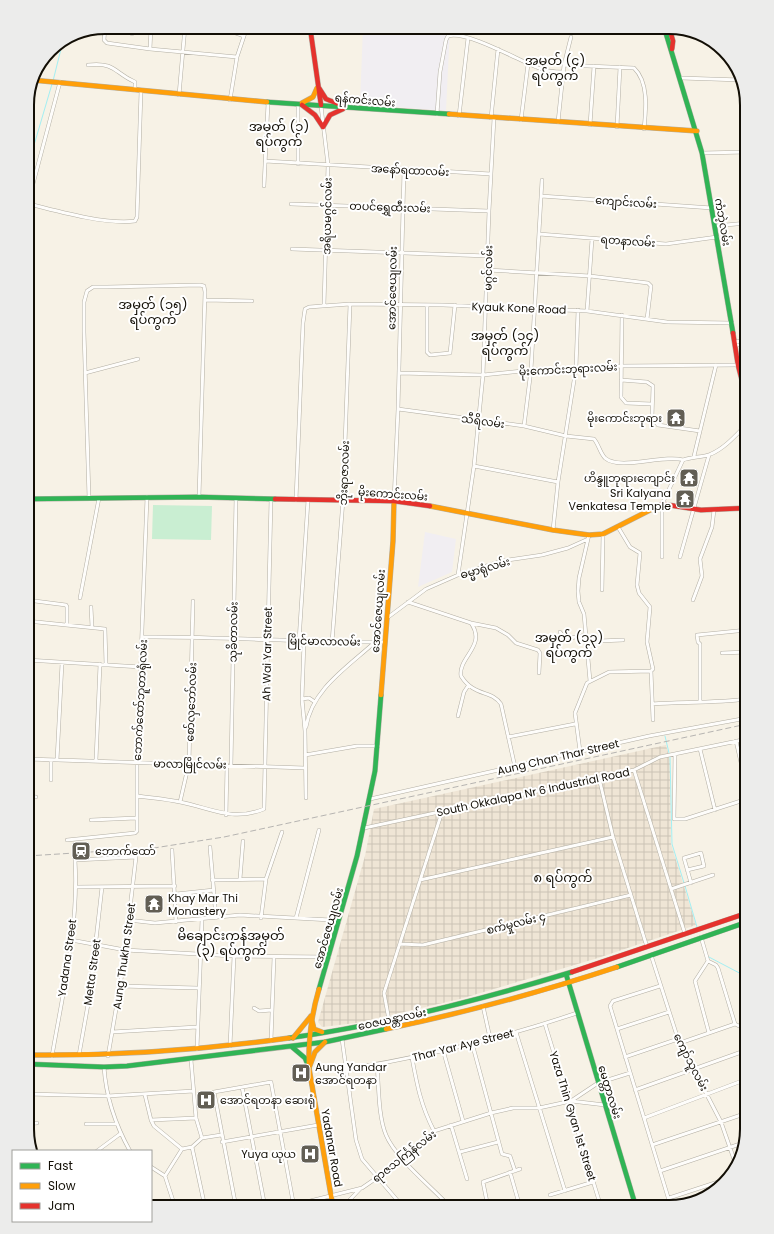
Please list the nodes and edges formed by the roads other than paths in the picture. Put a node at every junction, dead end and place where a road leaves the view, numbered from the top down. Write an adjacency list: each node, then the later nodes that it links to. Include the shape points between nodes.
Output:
1 (104, 34): 12 (street, via 104,40 107,43)
2 (151, 34): 12 (street)
3 (184, 34): 14 (street)
4 (238, 34): 8 (street)
5 (311, 34): 26 (main road)
6 (667, 34): 11 (main road, ကံဘဲ့လမ်း)
7 (671, 34): 11 (main road, ကံဘဲ့လမ်း)
8 (244, 36): 15 (street)
9 (571, 37): 18 (street)
10 (468, 38): 13 (street); 35 (street, via 452,35 446,40 440,72); 36 (street)
11 (672, 48): 22 (main road, ကံဘဲ့လမ်း)
12 (150, 49): 14 (street)
13 (498, 49): 16 (street); 37 (street, မဂ္ဂင်လမ်း)
14 (183, 52): 15 (street); 29 (street)
15 (237, 57): 30 (street)
16 (528, 64): 21 (street, via 551,72); 38 (street)
17 (88, 65): 27 (street, via 114,67 135,82)
18 (564, 65): 19 (street); 21 (street)
19 (594, 66): 20 (street); 40 (street)
20 (620, 67): 42 (street); 43 (street, via 634,68 638,72 645,95)
21 (564, 72): 39 (street)
22 (681, 78): 23 (street); 44 (main road, ကံဘဲ့လမ်း)
23 (735, 80)
24 (38, 81): 25 (main road, ရန်ကင်းလမ်း)
25 (60, 82): 27 (main road, ရန်ကင်းလမ်း); 52 (street)
26 (317, 85): 32 (main road, via 313,97); 33 (main road); 34 (main road, via 326,99)
27 (135, 90): 28 (main road, ရန်ကင်းလမ်း)
28 (141, 91): 29 (main road, ရန်ကင်းလမ်း); 57 (street, via 135,221 109,220)
29 (179, 95): 30 (main road, ရန်ကင်းလမ်း)
30 (230, 100): 31 (main road, ရန်ကင်းလမ်း)
31 (268, 102): 32 (main road, ရန်ကင်းလမ်း); 47 (street)
32 (299, 104): 33 (main road, ရန်ကင်းလမ်း); 41 (main road, via 315,115); 48 (street)
33 (321, 105): 34 (main road, ရန်ကင်းလမ်း); 41 (street, အရိယမဂ္ဂင်လမ်း)
34 (347, 108): 35 (main road, ရန်ကင်းလမ်း); 41 (main road, via 330,115)
35 (437, 114): 36 (main road, ရန်ကင်းလမ်း)
36 (459, 116): 37 (main road, ရန်ကင်းလမ်း)
37 (493, 118): 38 (main road, ရန်ကင်းလမ်း); 51 (street, မဂ္ဂင်လမ်း)
38 (521, 120): 39 (main road, ရန်ကင်းလမ်း)
39 (558, 122): 40 (main road, ရန်ကင်းလမ်း)
40 (590, 125): 42 (main road, ရန်ကင်းလမ်း)
41 (323, 127): 49 (street, အရိယမဂ္ဂင်လမ်း)
42 (617, 127): 43 (main road, ရန်ကင်းလမ်း)
43 (644, 129): 44 (main road, ရန်ကင်းလမ်း)
44 (697, 131): 46 (main road, ကံဘဲ့လမ်း)
45 (740, 152): 46 (street)
46 (702, 153): 60 (main road, ကံဘဲ့လမ်း)
47 (264, 161): 48 (street, အနော်ရထာလမ်း); 54 (street)
48 (298, 164): 49 (street, အနော်ရထာလမ်း)
49 (328, 166): 50 (street, အနော်ရထာလမ်း); 58 (street, အရိယမဂ္ဂင်လမ်း)
50 (404, 170): 51 (street, အနော်ရထာလမ်း); 59 (street, အောင်ဇေယျလမ်း)
51 (491, 174): 61 (street, မဂ္ဂင်လမ်း)
52 (34, 180)
53 (542, 180): 55 (street)
54 (264, 186)
55 (541, 196): 60 (street, ကျောင်းလမ်း); 64 (street)
56 (291, 204): 58 (street, တပင်ရွှေထီးလမ်း)
57 (34, 205)
58 (328, 205): 59 (street, တပင်ရွှေထီးလမ်း); 68 (street, အရိယမဂ္ဂင်လမ်း)
59 (403, 208): 61 (street, တပင်ရွှေထီးလမ်း); 69 (street, အောင်ဇေယျလမ်း)
60 (712, 208): 63 (main road, ကံဘဲ့လမ်း)
61 (489, 211): 70 (street, မဂ္ဂင်လမ်း)
62 (740, 224): 63 (street)
63 (715, 226): 65 (main road, ကံဘဲ့လမ်း)
64 (539, 234): 66 (street, ရတနာလမ်း); 72 (street)
65 (717, 237): 66 (street, ရတနာလမ်း, via 673,244); 87 (main road, ကံဘဲ့လမ်း)
66 (592, 239): 73 (street)
67 (292, 249): 68 (street)
68 (327, 250): 69 (street); 79 (street, အရိယမဂ္ဂင်လမ်း)
69 (402, 253): 70 (street); 77 (street, အောင်ဇေယျလမ်း)
70 (488, 256): 71 (street, မဂ္ဂင်လမ်း)
71 (488, 270): 72 (street); 81 (street, မဂ္ဂင်လမ်း)
72 (536, 273): 73 (street); 82 (street)
73 (590, 276): 84 (street); 86 (street, via 649,283 651,288)
74 (205, 300): 75 (street); 98 (street, via 204,286 200,285 93,287 87,291 84,302); 117 (street)
75 (252, 301)
76 (350, 304): 77 (street, Kyauk Kone Road); 79 (street, Kyauk Kone Road); 123 (street, ဘိုးရာဇာလမ်း)
77 (400, 304): 78 (street, Kyauk Kone Road); 99 (street, အောင်ဇေယျလမ်း)
78 (427, 304): 80 (street, Kyauk Kone Road); 80 (street, via 427,352 430,355 450,353)
79 (324, 305): 121 (street, Kyauk Kone Road, via 305,309)
80 (455, 305): 81 (street, Kyauk Kone Road)
81 (487, 306): 82 (street, Kyauk Kone Road); 100 (street, မဂ္ဂင်လမ်း)
82 (534, 308): 83 (street, Kyauk Kone Road); 96 (street)
83 (578, 310): 84 (street, Kyauk Kone Road); 95 (street)
84 (587, 310): 85 (street, Kyauk Kone Road)
85 (622, 314): 86 (street, Kyauk Kone Road); 94 (street)
86 (647, 319): 87 (street, Kyauk Kone Road, via 708,324)
87 (732, 323): 89 (main road, ကံဘဲ့လမ်း)
88 (740, 342): 89 (street)
89 (735, 344): 90 (street); 92 (main road, ကံဘဲ့လမ်း)
90 (740, 344)
91 (138, 359): 98 (street)
92 (738, 364): 93 (street, မိုးကောင်းဘုရားလမ်း); 97 (main road, ကံဘဲ့လမ်း)
93 (716, 365): 94 (street, မိုးကောင်းဘုရားလမ်း); 106 (street)
94 (621, 366): 95 (street, မိုးကောင်းဘုရားလမ်း); 101 (street)
95 (576, 368): 96 (street, မိုးကောင်းဘုရားလမ်း); 108 (street)
96 (531, 370): 100 (street, မိုးကောင်းဘုရားလမ်း); 105 (street)
97 (740, 372)
98 (85, 373): 115 (street)
99 (399, 373): 100 (street, မိုးကောင်းဘုရားလမ်း); 103 (street, အောင်ဇေယျလမ်း)
100 (483, 375): 104 (street, မဂ္ဂင်လမ်း)
101 (621, 380): 102 (street, via 621,397 624,402); 102 (street, via 651,384)
102 (652, 404): 106 (street, via 652,417 658,425)
103 (398, 409): 104 (street, သီရိလမ်း); 124 (street, အောင်ဇေယျလမ်း)
104 (478, 420): 105 (street, သီရိလမ်း); 112 (street, မဂ္ဂင်လမ်း)
105 (524, 426): 108 (street, သီရိလမ်း)
106 (700, 431): 110 (street)
107 (740, 431): 109 (street, via 721,449)
108 (566, 436): 111 (street, သီရိလမ်း, via 594,439 605,458 614,461 640,463 670,458); 113 (street)
109 (709, 455): 110 (street); 127 (street)
110 (694, 456): 111 (street)
111 (683, 460): 125 (street)
112 (474, 466): 113 (street); 129 (street, မဂ္ဂင်လမ်း)
113 (558, 482): 131 (street)
114 (147, 497): 116 (main road, မိုးကောင်းလမ်း); 117 (main road, မိုးကောင်းလမ်း); 153 (street, ဘောက်ထော်ဘူတာရုံလမ်း)
115 (89, 498): 116 (main road, မိုးကောင်းလမ်း); 120 (main road, မိုးကောင်းလမ်း)
116 (99, 498): 138 (street)
117 (200, 498): 118 (main road, မိုးကောင်းလမ်း)
118 (236, 498): 119 (main road, မိုးကောင်းလမ်း); 154 (street, သုခိတာလမ်း)
119 (271, 499): 121 (main road, မိုးကောင်းလမ်း); 155 (street, Ah Wai Yar Street)
120 (34, 500)
121 (296, 500): 122 (main road, မိုးကောင်းလမ်း)
122 (308, 500): 123 (main road, မိုးကောင်းလမ်း); 157 (street)
123 (343, 500): 124 (main road, မိုးကောင်းလမ်း); 159 (street, ဘိုးရာဇာလမ်း)
124 (394, 501): 129 (main road, မိုးကောင်းလမ်း); 144 (main road, အောင်ဇေယျလမ်း)
125 (662, 504): 127 (main road); 130 (main road, မိုးကောင်းလမ်း); 134 (street)
126 (740, 508): 128 (main road)
127 (694, 509): 128 (main road); 135 (street)
128 (714, 510): 139 (street, via 712,527 700,559 702,576)
129 (467, 513): 131 (main road, မိုးကောင်းလမ်း); 136 (street, မဂ္ဂင်လမ်း)
130 (618, 527): 132 (main road, မိုးကောင်းလမ်း); 170 (street, via 630,547 641,556 637,585 639,593 650,607 647,642 653,669)
131 (553, 530): 133 (main road, မိုးကောင်းလမ်း)
132 (604, 534): 133 (main road, မိုးကောင်းလမ်း); 137 (street)
133 (589, 537): 136 (street, ဓမ္မာရုံလမ်း, via 568,548 502,561); 151 (street, via 578,591)
134 (662, 557)
135 (680, 557)
136 (458, 575): 142 (street, ဓမ္မာရုံလမ်း, via 426,589)
137 (602, 590)
138 (80, 598)
139 (693, 600)
140 (34, 601): 147 (street, via 66,605)
141 (193, 601): 152 (street, စော်လှဘော်လမ်း)
142 (408, 602): 144 (street, ဓမ္မာရုံလမ်း); 146 (street)
143 (91, 607): 148 (street)
144 (386, 618): 161 (main road, အောင်ဇေယျလမ်း)
145 (34, 622): 147 (street)
146 (471, 623): 171 (street, via 496,628 516,643 538,650); 173 (street, via 474,630 474,648 460,672)
147 (67, 625): 148 (street)
148 (92, 627): 168 (street, via 106,631)
149 (740, 631): 176 (street, via 697,635 700,644)
150 (560, 632): 151 (street, via 563,638)
151 (586, 635): 162 (street)
152 (193, 636): 153 (street, မြိုင်မာလာလမ်း); 154 (street, မြိုင်မာလာလမ်း); 198 (street, စော်လှဘော်လမ်း)
153 (143, 637): 169 (street, ဘောက်ထော်ဘူတာရုံလမ်း)
154 (232, 638): 155 (street, မြိုင်မာလာလမ်း); 199 (street, သုခိတာလမ်း)
155 (267, 639): 157 (street, မြိုင်မာလာလမ်း); 200 (street, Ah Wai Yar Street)
156 (623, 640): 162 (street)
157 (299, 641): 158 (street, မြိုင်မာလာလမ်း)
158 (304, 641): 159 (street, မြိုင်မာလာလမ်း); 174 (street)
159 (332, 642): 160 (street, မြိုင်မာလာလမ်း)
160 (374, 642): 161 (street, မြိုင်မာလာလမ်း); 177 (street, via 338,674)
161 (384, 642): 187 (main road, အောင်ဇေယျလမ်း)
162 (587, 643): 172 (street)
163 (740, 652): 164 (street)
164 (722, 653)
165 (34, 661): 166 (street)
166 (62, 663): 167 (street); 195 (street)
167 (100, 664): 168 (street); 196 (street)
168 (106, 665): 169 (street)
169 (141, 667): 197 (street, ဘောက်ထော်ဘူတာရုံလမ်း)
170 (651, 671): 172 (street, via 609,672); 178 (street)
171 (539, 673)
172 (590, 681): 182 (street, via 583,689 576,709)
173 (468, 686): 179 (street); 184 (street, via 498,700)
174 (302, 699): 177 (street, via 309,698); 183 (street)
175 (740, 700): 176 (street, via 718,703)
176 (700, 701): 178 (street)
177 (315, 702): 183 (street)
178 (652, 704): 181 (street)
179 (458, 716)
180 (740, 719): 189 (street, Aung Chan Thar Street)
181 (653, 720)
182 (575, 724): 184 (street); 189 (street)
183 (305, 731): 191 (street)
184 (508, 737): 202 (street)
185 (740, 740): 186 (street, South Okkalapa Nr 6 Industrial Road)
186 (736, 741): 188 (street, South Okkalapa Nr 6 Industrial Road); 192 (street)
187 (378, 746): 191 (street, via 357,746); 208 (main road, အောင်ဇေယျလမ်း)
188 (700, 749): 190 (street, South Okkalapa Nr 6 Industrial Road); 211 (street)
189 (580, 751): 202 (street, Aung Chan Thar Street)
190 (675, 754): 203 (street, South Okkalapa Nr 6 Industrial Road); 211 (street, via 674,819 685,820)
191 (305, 755): 201 (street)
192 (740, 758)
193 (34, 759): 194 (street, မာလာမြိုင်လမ်း)
194 (52, 760): 195 (street, မာလာမြိုင်လမ်း); 205 (street)
195 (57, 760): 196 (street, မာလာမြိုင်လမ်း)
196 (96, 760): 197 (street, မာလာမြိုင်လမ်း)
197 (137, 763): 198 (street, မာလာမြိုင်လမ်း); 206 (street, ဘောက်ထော်ဘူတာရုံလမ်း)
198 (189, 763): 199 (street, မာလာမြိုင်လမ်း); 210 (street, စော်လှဘော်လမ်း)
199 (229, 765): 200 (street, မာလာမြိုင်လမ်း); 213 (street, သုခိတာလမ်း)
200 (265, 766): 201 (street, မာလာမြိုင်လမ်း); 213 (street, Ah Wai Yar Street, via 264,809)
201 (306, 768): 207 (street)
202 (515, 768): 208 (street, Aung Chan Thar Street)
203 (634, 770): 204 (street, South Okkalapa Nr 6 Industrial Road); 236 (street)
204 (599, 778): 212 (street, South Okkalapa Nr 6 Industrial Road); 219 (street)
205 (52, 780)
206 (137, 796): 210 (street); 214 (street, ဘောက်ထော်ဘူတာရုံလမ်း)
207 (306, 798)
208 (370, 799): 216 (main road, အောင်ဇေယျလမ်း)
209 (740, 801): 211 (street)
210 (180, 802): 213 (street)
211 (715, 810)
212 (442, 812): 216 (street, South Okkalapa Nr 6 Industrial Road); 230 (street)
213 (226, 815)
214 (136, 818): 215 (street); 220 (street, ဘောက်ထော်ဘူတာရုံလမ်း, via 135,833)
215 (91, 820)
216 (364, 828): 248 (main road, အောင်ဇေယျလမ်း)
217 (320, 830): 243 (street)
218 (282, 832): 229 (street)
219 (613, 838): 230 (street); 239 (street)
220 (67, 840)
221 (243, 841): 227 (street)
222 (210, 847): 228 (street)
223 (172, 850): 232 (street)
224 (136, 857): 233 (street, Yadana Street, via 75,860); 235 (street, Aung Thukha Street)
225 (687, 870): 225 (street, via 684,858 701,853 704,866); 231 (street)
226 (713, 875): 231 (street)
227 (240, 879): 228 (street); 229 (street)
228 (212, 880): 237 (street)
229 (266, 880): 242 (street)
230 (420, 880): 254 (street)
231 (691, 883): 236 (street)
232 (175, 886): 235 (street); 238 (street)
233 (77, 887): 234 (street); 253 (street, Yadana Street)
234 (102, 887): 235 (street); 255 (street, Metta Street)
235 (134, 887): 246 (street, Aung Thukha Street)
236 (671, 889): 251 (street)
237 (214, 890): 238 (street); 241 (street)
238 (176, 894): 247 (street)
239 (631, 895): 254 (street, စက်မှုလမ်း ၄, via 423,945); 256 (street)
240 (740, 915): 245 (main road, ဝေဇယန္တာလမ်း)
241 (216, 918): 242 (street); 244 (street)
242 (261, 918): 243 (street)
243 (296, 918): 248 (street)
244 (202, 919): 247 (street); 258 (street)
245 (729, 919): 250 (main road); 251 (main road, ဝေဇယန္တာလမ်း)
246 (128, 920): 247 (street); 257 (street, Aung Thukha Street)
247 (176, 922)
248 (338, 922): 262 (main road, အောင်ဇေယျလမ်း)
249 (740, 925): 250 (main road, ဝေဇယန္တာလမ်း)
250 (731, 927): 252 (main road, ဝေဇယန္တာလမ်း)
251 (685, 934): 256 (main road, ဝေဇယန္တာလမ်း)
252 (701, 937): 259 (main road, ဝေဇယန္တာလမ်း); 263 (street)
253 (71, 940): 255 (street); 304 (street, Yadana Street)
254 (400, 944): 276 (street, via 384,993)
255 (96, 946): 257 (street); 305 (street, Metta Street)
256 (647, 947): 264 (main road, ဝေဇယန္တာလမ်း)
257 (125, 950): 258 (street); 266 (street, Aung Thukha Street)
258 (200, 954): 260 (street); 268 (street)
259 (651, 955): 265 (main road, ဝေဇယန္တာလမ်း); 267 (street, ကျော်သူလမ်း)
260 (234, 956): 261 (street); 297 (street)
261 (274, 957): 262 (street); 271 (street)
262 (329, 957): 275 (main road, အောင်ဇေယျလမ်း)
263 (708, 961): 279 (street, via 718,968); 286 (street, via 695,981)
264 (566, 974): 265 (main road, မေတ္တာလမ်း); 272 (main road, ဝေဇယန္တာလမ်း)
265 (569, 983): 269 (main road, ဝေဇယန္တာလမ်း); 274 (main road, မေတ္တာလမ်း)
266 (120, 986): 268 (street); 283 (street, Aung Thukha Street)
267 (660, 986): 273 (street, ကျော်သူလမ်း); 282 (street, via 611,1003)
268 (198, 988): 281 (street)
269 (483, 1006): 277 (main road, ဝေဇယန္တာလမ်း); 288 (street)
270 (254, 1008): 271 (street, via 259,1011)
271 (272, 1010): 292 (street)
272 (426, 1012): 276 (main road, ဝေဇယန္တာလမ်း); 277 (main road)
273 (669, 1012): 282 (street); 291 (street, ကျော်သူလမ်း)
274 (577, 1013): 278 (street, Thar Yar Aye Street); 319 (main road, မေတ္တာလမ်း)
275 (311, 1016): 284 (main road, via 314,1029); 287 (main road, အောင်ဇေယျလမ်း); 289 (main road)
276 (389, 1020): 284 (main road, ဝေဇယန္တာလမ်း)
277 (427, 1021): 290 (main road, ဝေဇယန္တာလမ်း)
278 (545, 1024): 285 (street, Thar Yar Aye Street); 327 (street, Yaza Thin Gyan 1st Street)
279 (735, 1024): 280 (street); 286 (street)
280 (740, 1026)
281 (197, 1027): 283 (street); 299 (street)
282 (617, 1029): 308 (street)
283 (112, 1032): 306 (street, Aung Thukha Street)
284 (327, 1032): 287 (main road, ဝေဇယန္တာလမ်း)
285 (516, 1032): 288 (street, Thar Yar Aye Street); 329 (street)
286 (709, 1033): 295 (street)
287 (308, 1036): 289 (main road, ဝေဇယန္တာလမ်း); 296 (main road, အောင်ဇေယျလမ်း)
288 (490, 1038): 294 (street, Thar Yar Aye Street)
289 (292, 1039): 292 (main road, ဝေဇယန္တာလမ်း)
290 (342, 1039): 293 (main road, ဝေဇယန္တာလမ်း); 316 (street)
291 (678, 1039): 295 (street, ကျော်သူလမ်း); 308 (street)
292 (271, 1041): 297 (main road, ဝေဇယန္တာလမ်း)
293 (325, 1042): 296 (main road, ဝေဇယန္တာလမ်း); 314 (main road, via 315,1052)
294 (472, 1043): 300 (street, Thar Yar Aye Street); 330 (street)
295 (680, 1043): 315 (street, ကျော်သူလမ်း)
296 (308, 1044): 298 (main road, ဝေဇယန္တာလမ်း); 314 (main road, Yadanar Road)
297 (230, 1046): 299 (main road, ဝေဇယန္တာလမ်း)
298 (292, 1047): 309 (main road, ဝေဇယန္တာလမ်း); 314 (main road, via 306,1058)
299 (196, 1049): 303 (main road, ဝေဇယန္တာလမ်း)
300 (442, 1050): 307 (street, Thar Yar Aye Street); 335 (street)
301 (740, 1052): 315 (street)
302 (34, 1055): 304 (main road, ဝေဇယန္တာလမ်း)
303 (126, 1055): 306 (main road, ဝေဇယန္တာလမ်း); 312 (main road)
304 (52, 1056): 305 (main road, ဝေဇယန္တာလမ်း)
305 (79, 1056): 306 (main road, ဝေဇယန္တာလမ်း)
306 (108, 1056)
307 (412, 1058): 311 (street, Thar Yar Aye Street); 343 (street, via 422,1104)
308 (625, 1058): 317 (street)
309 (191, 1060): 312 (main road, ဝေဇယန္တာလမ်း); 322 (street)
310 (34, 1064): 313 (main road, ဝေဇယန္တာလမ်း)
311 (377, 1065): 316 (street, Thar Yar Aye Street); 359 (street, via 386,1135)
312 (127, 1066): 313 (main road, ဝေဇယန္တာလမ်း)
313 (104, 1067): 326 (street)
314 (309, 1068): 341 (main road, Yadanar Road)
315 (693, 1069): 321 (street); 323 (street, ကျော်သူလမ်း)
316 (347, 1070): 367 (street, via 356,1140 362,1158)
317 (630, 1072): 319 (street); 321 (street)
318 (740, 1081): 323 (street)
319 (598, 1083): 327 (street); 328 (main road, မေတ္တာလမ်း)
320 (242, 1087): 344 (street, via 272,1082); 346 (street, via 214,1092); 347 (street)
321 (635, 1090): 333 (street)
322 (194, 1091): 325 (street); 332 (street)
323 (707, 1093): 333 (street); 336 (street, ကျော်သူလမ်း)
324 (34, 1094): 326 (street)
325 (145, 1095): 326 (street); 334 (street)
326 (107, 1096): 340 (street)
327 (570, 1101): 328 (street); 329 (street, ရာဇသင်္ကြန်လမ်း); 369 (street, Yaza Thin Gyan 1st Street)
328 (605, 1105): 389 (main road, မေတ္တာလမ်း)
329 (539, 1108): 330 (street, ရာဇသင်္ကြန်လမ်း, via 513,1108); 372 (street)
330 (491, 1112): 335 (street, ရာဇသင်္ကြန်လမ်း); 350 (street)
331 (740, 1115): 336 (street)
332 (196, 1118): 334 (street); 348 (street)
333 (644, 1118): 351 (street)
334 (151, 1120): 355 (street, via 154,1126)
335 (463, 1121): 342 (street, ရာဇသင်္ကြန်လမ်း)
336 (721, 1122): 351 (street); 354 (street, ကျော်သူလမ်း)
337 (34, 1123): 338 (street)
338 (37, 1123)
339 (86, 1124): 340 (street)
340 (116, 1124): 345 (street)
341 (318, 1125): 344 (street); 373 (main road, Yadanar Road)
342 (451, 1125): 343 (street, ရာဇသင်္ကြန်လမ်း); 358 (street)
343 (434, 1130): 359 (street, ရာဇသင်္ကြန်လမ်း)
344 (280, 1132): 347 (street); 380 (street)
345 (120, 1134): 356 (street); 357 (street)
346 (221, 1134): 348 (street); 349 (street)
347 (251, 1137): 349 (street); 379 (street)
348 (202, 1138): 353 (street)
349 (222, 1142): 378 (street)
350 (498, 1142): 358 (street); 363 (street, via 502,1154 510,1156)
351 (652, 1145): 364 (street)
352 (738, 1145): 354 (street)
353 (192, 1147): 355 (street); 377 (street)
354 (729, 1148): 360 (street, ကျော်သူလမ်း); 364 (street)
355 (182, 1149): 366 (street)
356 (98, 1150)
357 (129, 1150)
358 (460, 1152): 368 (street)
359 (402, 1158): 367 (street, ရာဇသင်္ကြန်လမ်း); 385 (street)
360 (734, 1159)
361 (152, 1168): 366 (street)
362 (520, 1169): 363 (street)
363 (515, 1171): 365 (street)
364 (660, 1171): 375 (street)
365 (510, 1172): 386 (street, via 483,1182); 387 (street)
366 (165, 1176): 376 (street)
367 (378, 1177): 371 (street, ရာဇသင်္ကြန်လမ်း); 384 (street)
368 (467, 1179)
369 (593, 1182): 372 (street); 388 (street, Yaza Thin Gyan 1st Street)
370 (715, 1183): 375 (street)
371 (362, 1188): 373 (street, ရာဇသင်္ကြန်လမ်း); 383 (street)
372 (565, 1191): 374 (street)
373 (331, 1195): 381 (street, ရာဇသင်္ကြန်လမ်း); 382 (main road, Yadanar Road)
374 (550, 1196)
375 (669, 1198)
376 (173, 1200)
377 (203, 1200)
378 (234, 1200)
379 (264, 1200)
380 (293, 1200)
381 (314, 1200)
382 (332, 1200)
383 (350, 1200)
384 (396, 1200)
385 (443, 1200)
386 (487, 1200)
387 (518, 1200)
388 (598, 1200)
389 (634, 1200)

